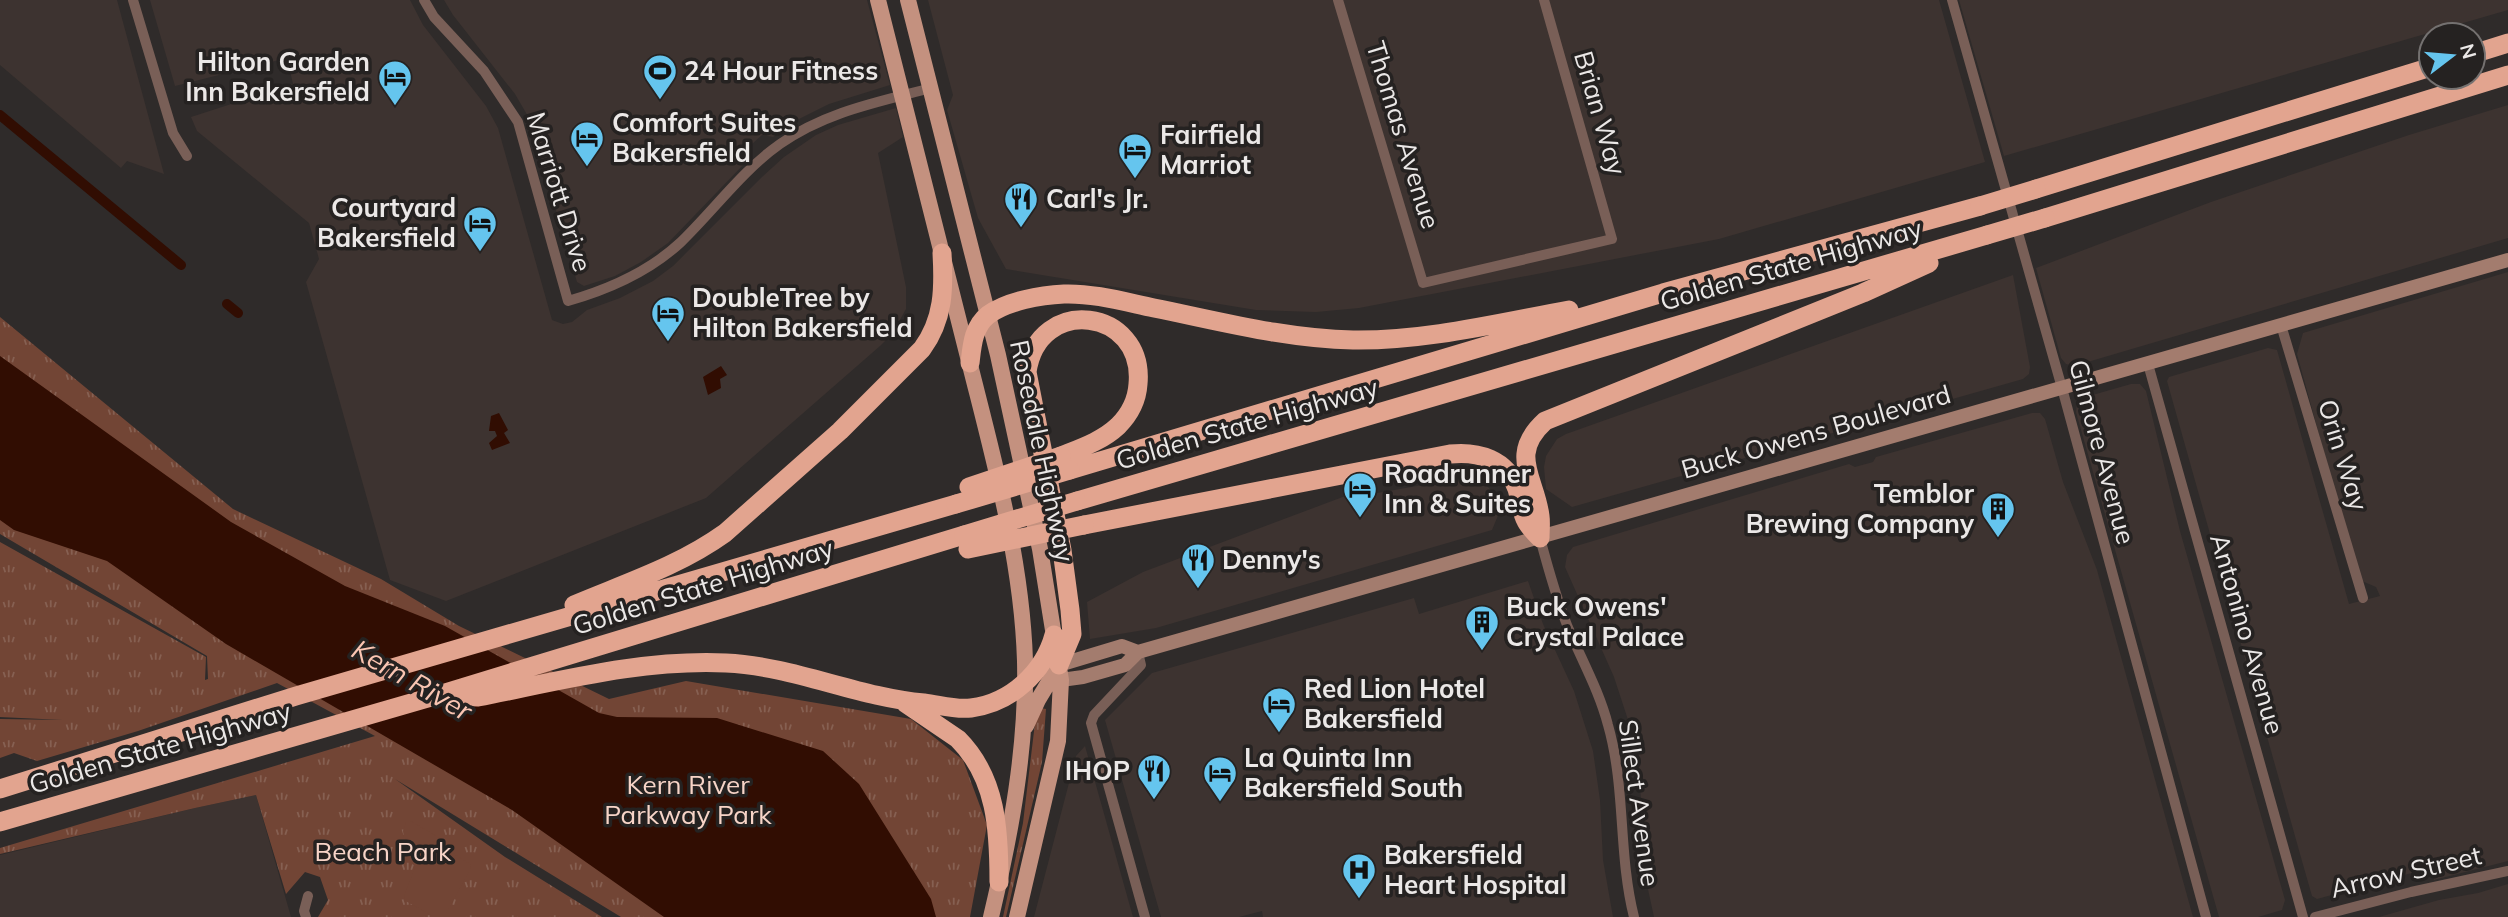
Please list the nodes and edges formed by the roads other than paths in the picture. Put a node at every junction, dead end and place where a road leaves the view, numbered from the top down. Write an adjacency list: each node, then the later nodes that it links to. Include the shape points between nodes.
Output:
1 (133, 0): 14 (street, via 173,133)
2 (424, 0): 13 (street, Marriott Drive, via 484,71 518,122 568,301 621,283 661,259 760,160 797,132 842,112)
3 (878, 0): 13 (main road, Rosedale Highway)
4 (908, 0): 12 (main road, Rosedale Highway)
5 (1338, 0): 16 (street, Thomas Avenue, via 1423,283)
6 (1544, 0): 16 (street, Brian Way)
7 (1952, 0): 24 (street, Gilmore Avenue)
8 (2508, 43): 9 (highway)
9 (2487, 50)
10 (2417, 71): 19 (highway, Golden State Highway, bridge, via 1979,206)
11 (2508, 75): 15 (highway, Golden State Highway, bridge)
12 (930, 88): 13 (street); 20 (main road, Rosedale Highway)
13 (902, 96): 17 (main road, Rosedale Highway)
14 (187, 156)
15 (1987, 235): 26 (highway, via 1863,293 1550,417 1534,433 1525,453 1540,516); 27 (highway, Golden State Highway, bridge, via 1077,501)
16 (1612, 239)
17 (942, 253): 22 (main road, Rosedale Highway); 29 (highway, via 940,315 930,338 840,431 724,533 684,559)
18 (2508, 260): 21 (main road, Buck Owens Boulevard)
19 (1663, 293): 20 (highway, via 1454,330 1355,340 1276,333 1066,294 1040,296); 25 (highway, Golden State Highway)
20 (988, 316): 22 (highway, via 976,332); 30 (main road, Rosedale Highway, via 1028,489)
21 (2281, 325): 23 (main road, Buck Owens Boulevard); 28 (street, Orin Way)
22 (970, 363): 31 (main road, Rosedale Highway, via 1005,513)
23 (2148, 364): 24 (main road, Buck Owens Boulevard); 49 (street, Antonino Avenue)
24 (2062, 388): 26 (main road, Buck Owens Boulevard); 48 (street, Gilmore Avenue)
25 (1066, 463): 29 (highway, Golden State Highway, bridge, via 825,543); 33 (highway, via 1116,427 1137,393 1139,369 1131,347 1102,322 1073,320 1054,326 1028,359 1070,610 1072,635)
26 (1540, 538): 27 (highway, bridge, via 1526,521 1507,470 1487,457 1460,453 1084,526); 32 (main road, Buck Owens Boulevard); 47 (street, Sillect Avenue, via 1561,609 1609,726)
27 (966, 542): 35 (highway, Golden State Highway, via 938,544)
28 (2363, 598)
29 (513, 634): 38 (highway, Golden State Highway)
30 (1054, 635): 33 (highway)
31 (1023, 637): 33 (main road); 34 (main road, Rosedale Highway)
32 (1138, 652): 33 (main road, Buck Owens Boulevard, via 1122,646); 46 (street, via 1141,665 1091,723)
33 (1054, 671): 34 (highway); 37 (main road); 45 (main road, via 1058,741)
34 (1025, 683): 36 (highway, via 1003,698 974,708); 37 (main road, Rosedale Highway)
35 (435, 696): 36 (highway, via 478,697 627,668 728,663); 39 (highway, Golden State Highway)
36 (904, 702): 41 (highway, via 958,739 984,777 999,835)
37 (1022, 738): 41 (main road, Rosedale Highway)
38 (0, 789)
39 (0, 822)
40 (2508, 871): 50 (street, Arrow Street)
41 (999, 882): 44 (main road, Rosedale Highway)
42 (308, 896): 43 (street)
43 (306, 917)
44 (991, 917)
45 (1017, 917)
46 (1145, 917)
47 (1634, 917)
48 (2206, 917)
49 (2303, 917)
50 (2315, 917)

